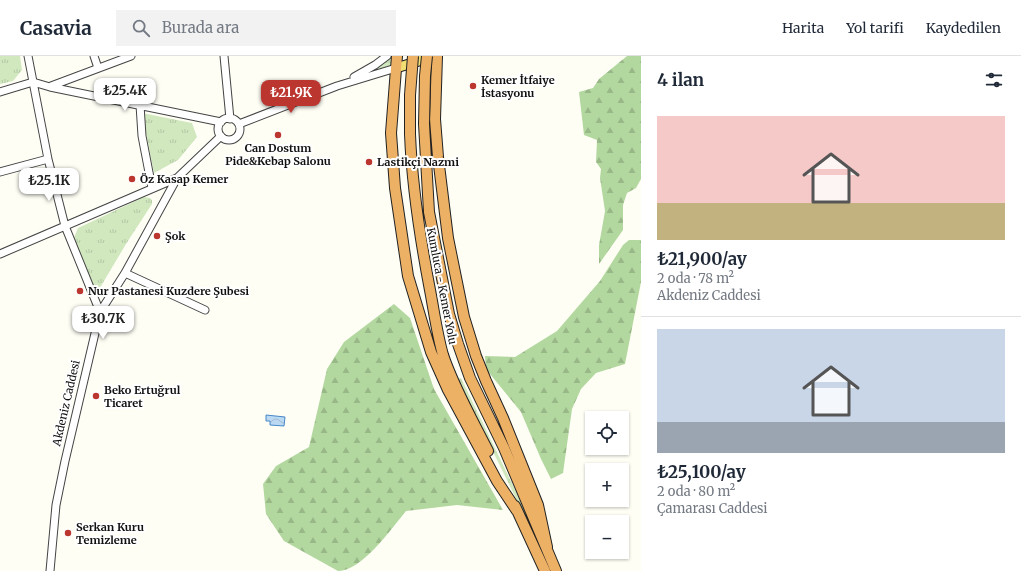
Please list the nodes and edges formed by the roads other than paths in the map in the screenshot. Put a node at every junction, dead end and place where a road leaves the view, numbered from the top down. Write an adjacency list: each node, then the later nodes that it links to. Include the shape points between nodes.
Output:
1 (28, 56): 12 (street)
2 (94, 56): 10 (street)
3 (131, 56): 10 (street)
4 (224, 56): 17 (street)
5 (387, 56): 13 (street)
6 (397, 56): 11 (highway)
7 (413, 56): 30 (highway, Kumluca - Kemer Yolu, bridge, via 410,134 414,194 438,336 462,400)
8 (429, 56): 11 (main road); 31 (highway, Kumluca - Kemer Yolu, bridge, via 425,76 424,124 429,212 451,321 470,378)
9 (437, 56): 31 (highway, Kumluca - Kemer Yolu, via 435,120 438,157 448,238 464,317 478,362 538,505)
10 (98, 68): 14 (street)
11 (396, 68): 13 (street); 30 (highway, via 390,133 408,276 432,352 448,390 497,481)
12 (33, 82): 14 (street); 15 (street); 21 (street)
13 (338, 86): 19 (street)
14 (50, 87): 16 (street)
15 (0, 92)
16 (140, 105): 18 (street); 24 (street, via 142,136)
17 (230, 118): 18 (street); 19 (street)
18 (221, 122): 20 (street)
19 (239, 124): 20 (street, via 239,134 235,138 230,140)
20 (221, 136): 23 (street, Akdeniz Caddesi)
21 (48, 159): 22 (street); 25 (street)
22 (0, 172)
23 (177, 178): 24 (street); 27 (street, Akdeniz Caddesi)
24 (152, 188): 25 (street)
25 (65, 226): 26 (street); 29 (street)
26 (0, 254)
27 (124, 273): 28 (street); 29 (street, Akdeniz Caddesi)
28 (206, 310)
29 (100, 312): 32 (street, Akdeniz Caddesi, via 56,505)
30 (517, 511): 33 (highway, Kumluca - Kemer Yolu)
31 (547, 547): 34 (highway, Kumluca - Kemer Yolu)
32 (50, 571)
33 (545, 571)
34 (556, 571)

